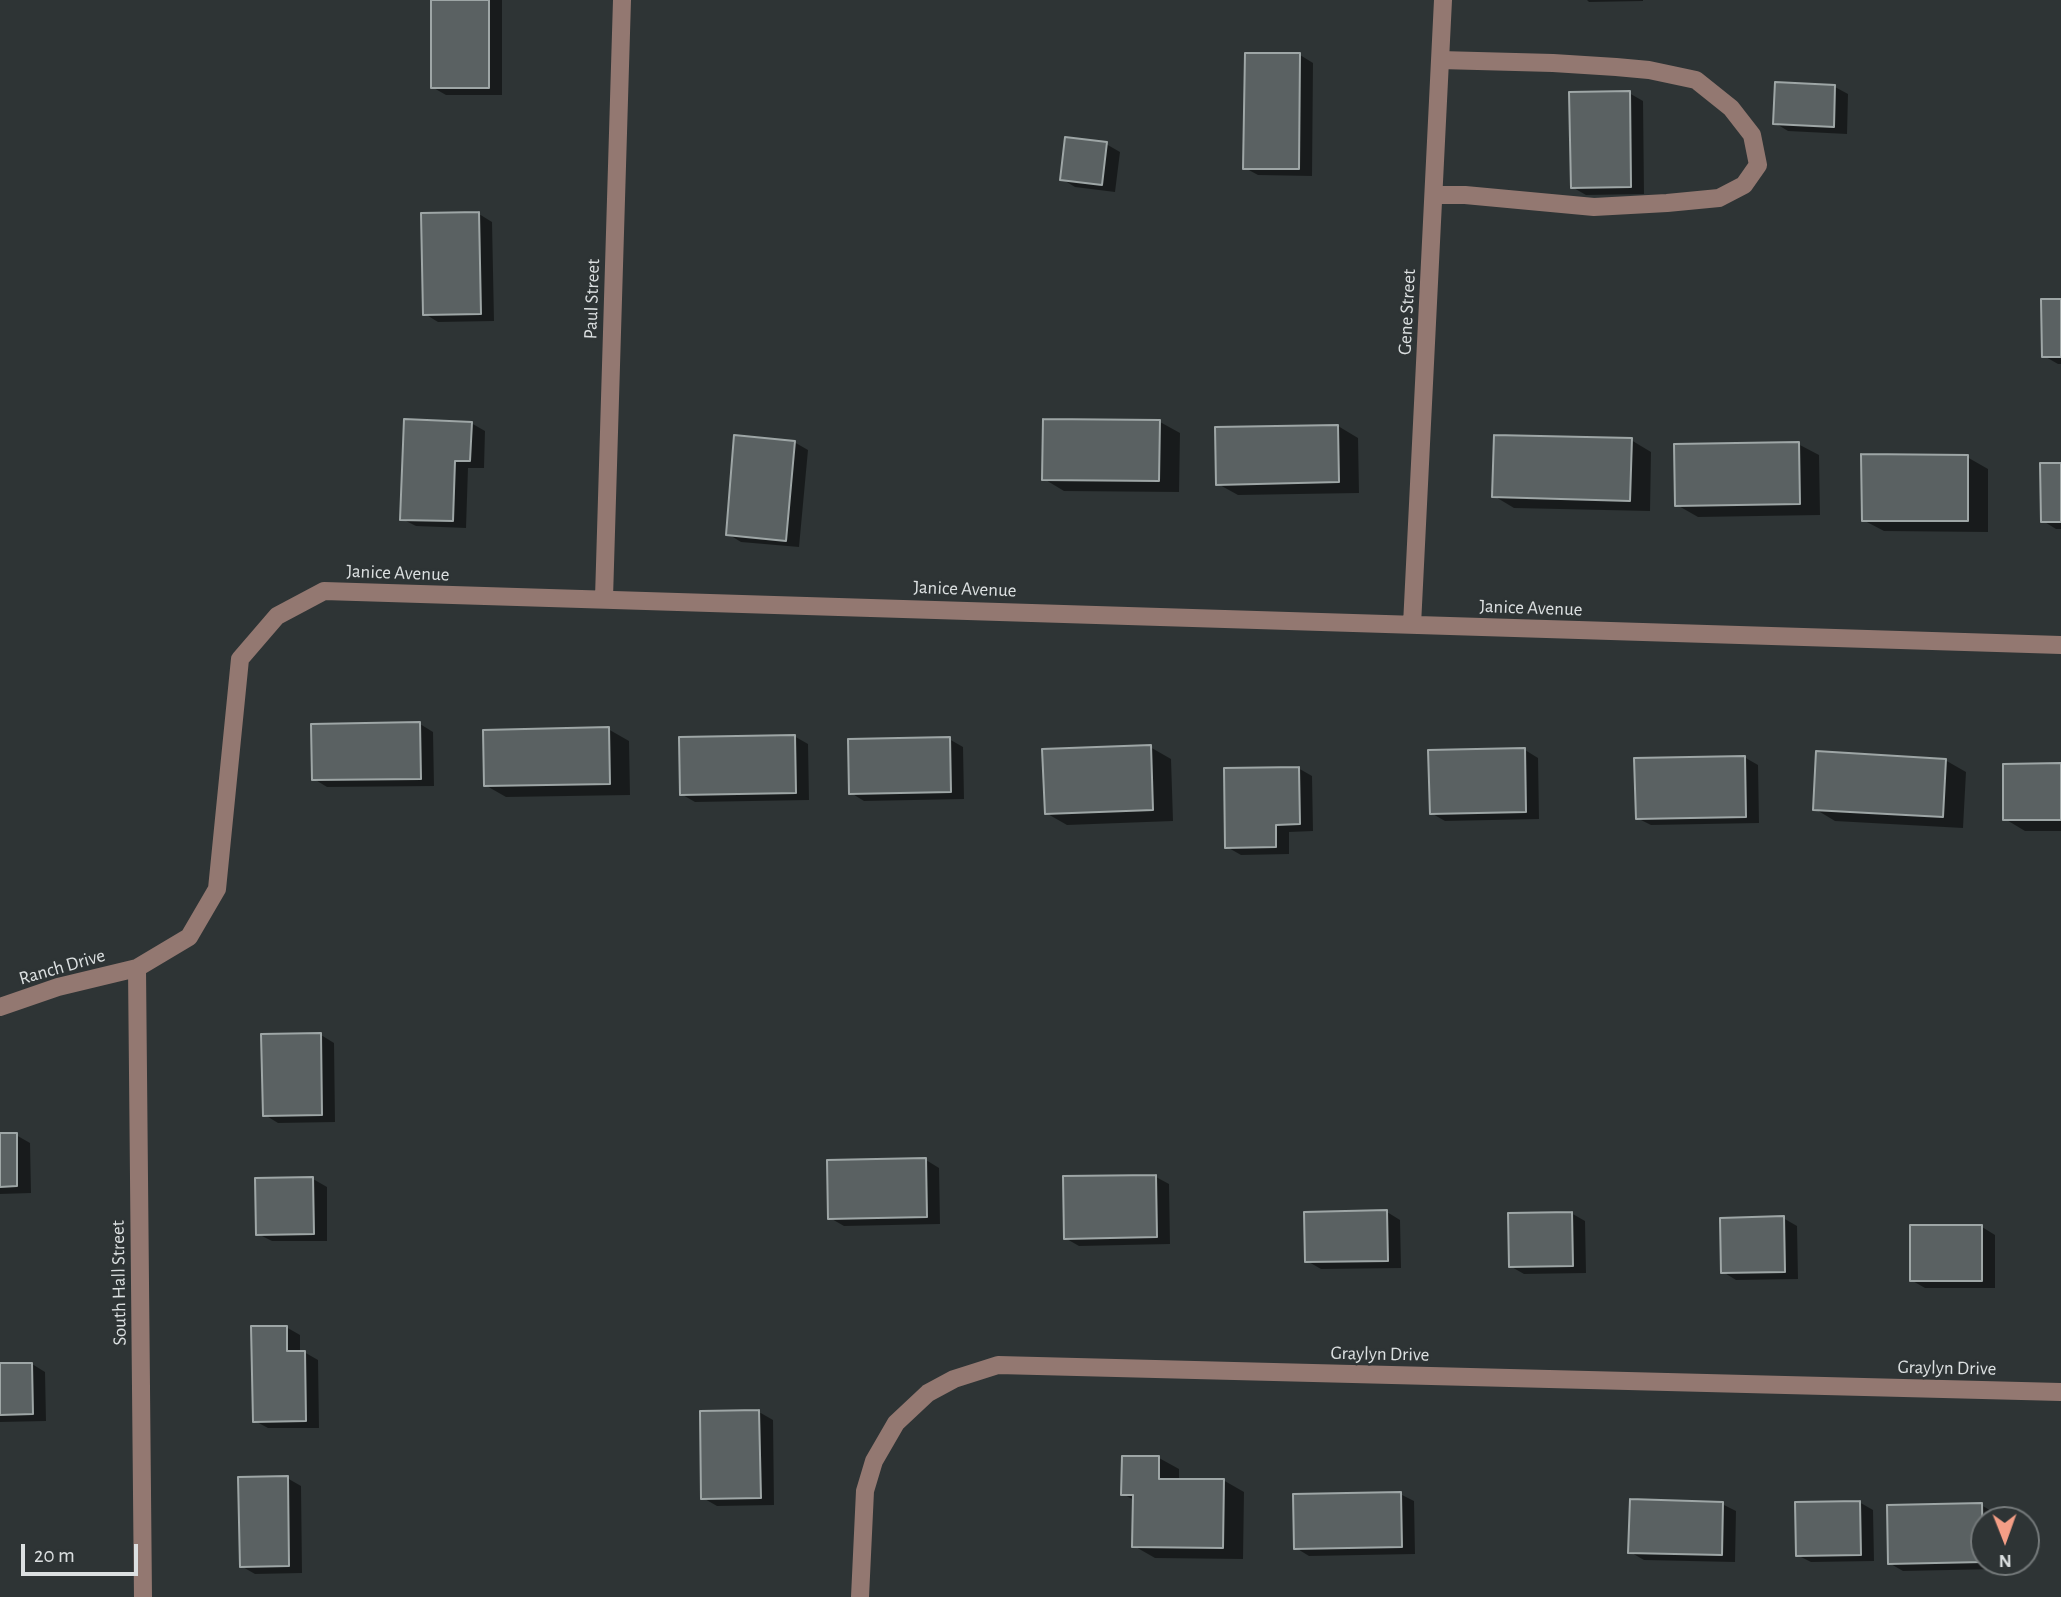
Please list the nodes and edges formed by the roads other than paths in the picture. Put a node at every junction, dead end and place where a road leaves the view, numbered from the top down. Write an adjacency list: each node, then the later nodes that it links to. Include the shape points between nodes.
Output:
1 (622, 0): 5 (street, Paul Street)
2 (1443, 0): 3 (street, Gene Street)
3 (1440, 60): 4 (street, Gene Street); 4 (street, via 1603,66 1696,80 1731,108 1752,135 1758,166 1744,185 1719,198 1667,203 1594,207)
4 (1433, 195): 6 (street, Gene Street)
5 (604, 598): 6 (street, Janice Avenue); 8 (street, Janice Avenue, via 324,591 277,616 240,659 217,890 189,937)
6 (1412, 625): 7 (street, Janice Avenue)
7 (2061, 645)
8 (137, 968): 9 (street, Ranch Drive); 11 (street, South Hall Street)
9 (0, 1007)
10 (2061, 1392): 12 (street, Graylyn Drive, via 998,1365 928,1393 896,1423 874,1461 865,1492)
11 (144, 1597)
12 (860, 1597)

